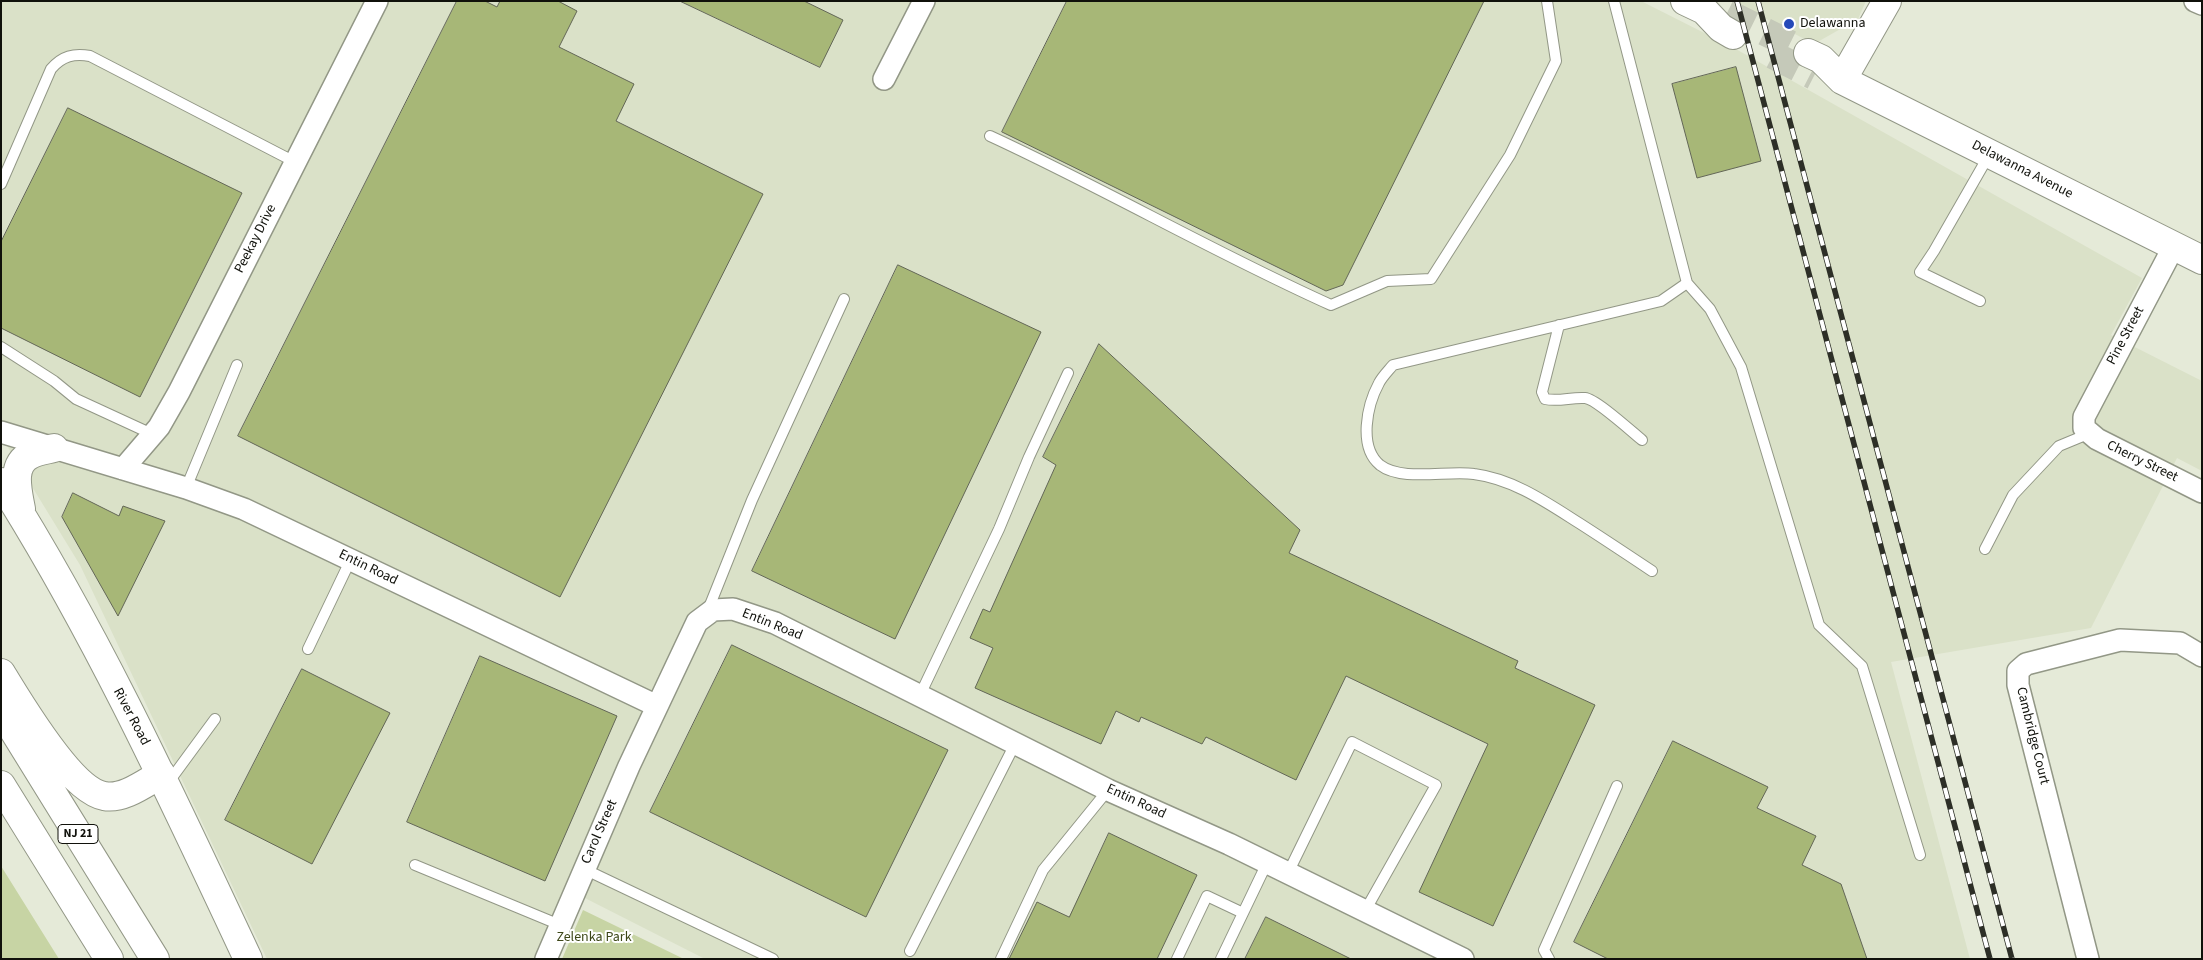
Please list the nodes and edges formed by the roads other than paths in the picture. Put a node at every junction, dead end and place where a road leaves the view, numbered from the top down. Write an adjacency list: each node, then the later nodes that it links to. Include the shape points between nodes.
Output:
1 (377, 1): 13 (street, Peekay Drive)
2 (924, 1): 9 (street)
3 (1547, 1): 11 (lane, via 1556,61 1510,155 1431,279 1387,281 1330,305)
4 (1614, 1): 17 (lane)
5 (1887, 1): 10 (main road)
6 (2195, 1): 7 (street)
7 (2202, 4)
8 (1811, 64): 10 (main road, Delawanna Avenue, via 1821,59)
9 (884, 78)
10 (1842, 80): 12 (main road, Delawanna Avenue)
11 (990, 136)
12 (1990, 154): 15 (main road, Delawanna Avenue); 19 (lane, via 1920,272)
13 (295, 162): 14 (lane, via 90,56 78,54 58,61 52,69); 26 (street, Peekay Drive, via 179,392)
14 (1, 184)
15 (2174, 246): 16 (main road, Delawanna Avenue); 24 (street, Pine Street, via 2084,417)
16 (2202, 260)
17 (1687, 283): 20 (lane, via 1661,301); 50 (lane, via 1710,309 1741,367 1819,625 1862,666)
18 (844, 299): 37 (lane, via 752,500)
19 (1980, 302)
20 (1559, 325): 27 (lane, via 1542,392 1545,398 1586,398); 36 (lane, via 1392,365 1379,383 1371,404 1367,426 1370,450 1381,465 1400,473 1472,474 1498,478 1549,504)
21 (1, 347): 26 (lane, via 76,399)
22 (237, 365): 31 (lane)
23 (1068, 373): 41 (lane)
24 (2086, 431): 32 (street, Cherry Street); 34 (lane, via 2059,446 2013,495)
25 (1, 432): 28 (street, Entin Road)
26 (152, 434): 29 (street, Peekay Drive)
27 (1642, 440)
28 (54, 448): 29 (street, Entin Road); 33 (main road, via 30,454 22,461 17,484)
29 (123, 469): 31 (street, Entin Road)
30 (1, 482): 33 (main road, River Road)
31 (186, 488): 35 (street, Entin Road, via 244,509)
32 (2202, 492)
33 (22, 516): 46 (main road, River Road, via 58,577)
34 (1985, 549)
35 (350, 559): 38 (lane); 42 (street, Entin Road)
36 (1652, 571)
37 (705, 616): 41 (street, Entin Road, via 713,610 733,609 775,623); 42 (street, via 697,622)
38 (308, 649)
39 (2202, 656): 69 (street, Cambridge Court, via 2180,643 2120,640 2026,664 2018,672 2018,685)
40 (1, 673): 46 (main road, via 51,748 92,792 117,796)
41 (920, 695): 45 (street, Entin Road)
42 (657, 706): 53 (street, Carol Street)
43 (1, 710): 61 (main road, NJ 21)
44 (215, 719): 46 (lane)
45 (1016, 742): 49 (street, Entin Road); 58 (lane)
46 (164, 780): 62 (main road, River Road)
47 (1, 785): 60 (main road, NJ 21)
48 (1617, 786): 59 (lane)
49 (1108, 790): 51 (street, Entin Road); 65 (lane, via 1043,870)
50 (1920, 855)
51 (1267, 863): 54 (street, Entin Road); 56 (lane)
52 (415, 865): 57 (lane)
53 (584, 869): 57 (street, Carol Street); 64 (lane)
54 (1288, 873): 55 (street, Entin Road); 55 (lane, via 1352,742 1436,785)
55 (1365, 911): 68 (street, Entin Road)
56 (1243, 913): 66 (lane, via 1207,896); 67 (lane)
57 (560, 925): 63 (street, Carol Street)
58 (910, 951)
59 (1544, 956)
60 (108, 959)
61 (155, 959)
62 (248, 959)
63 (546, 959)
64 (773, 959)
65 (1001, 959)
66 (1177, 959)
67 (1221, 959)
68 (1463, 959)
69 (2088, 959)

